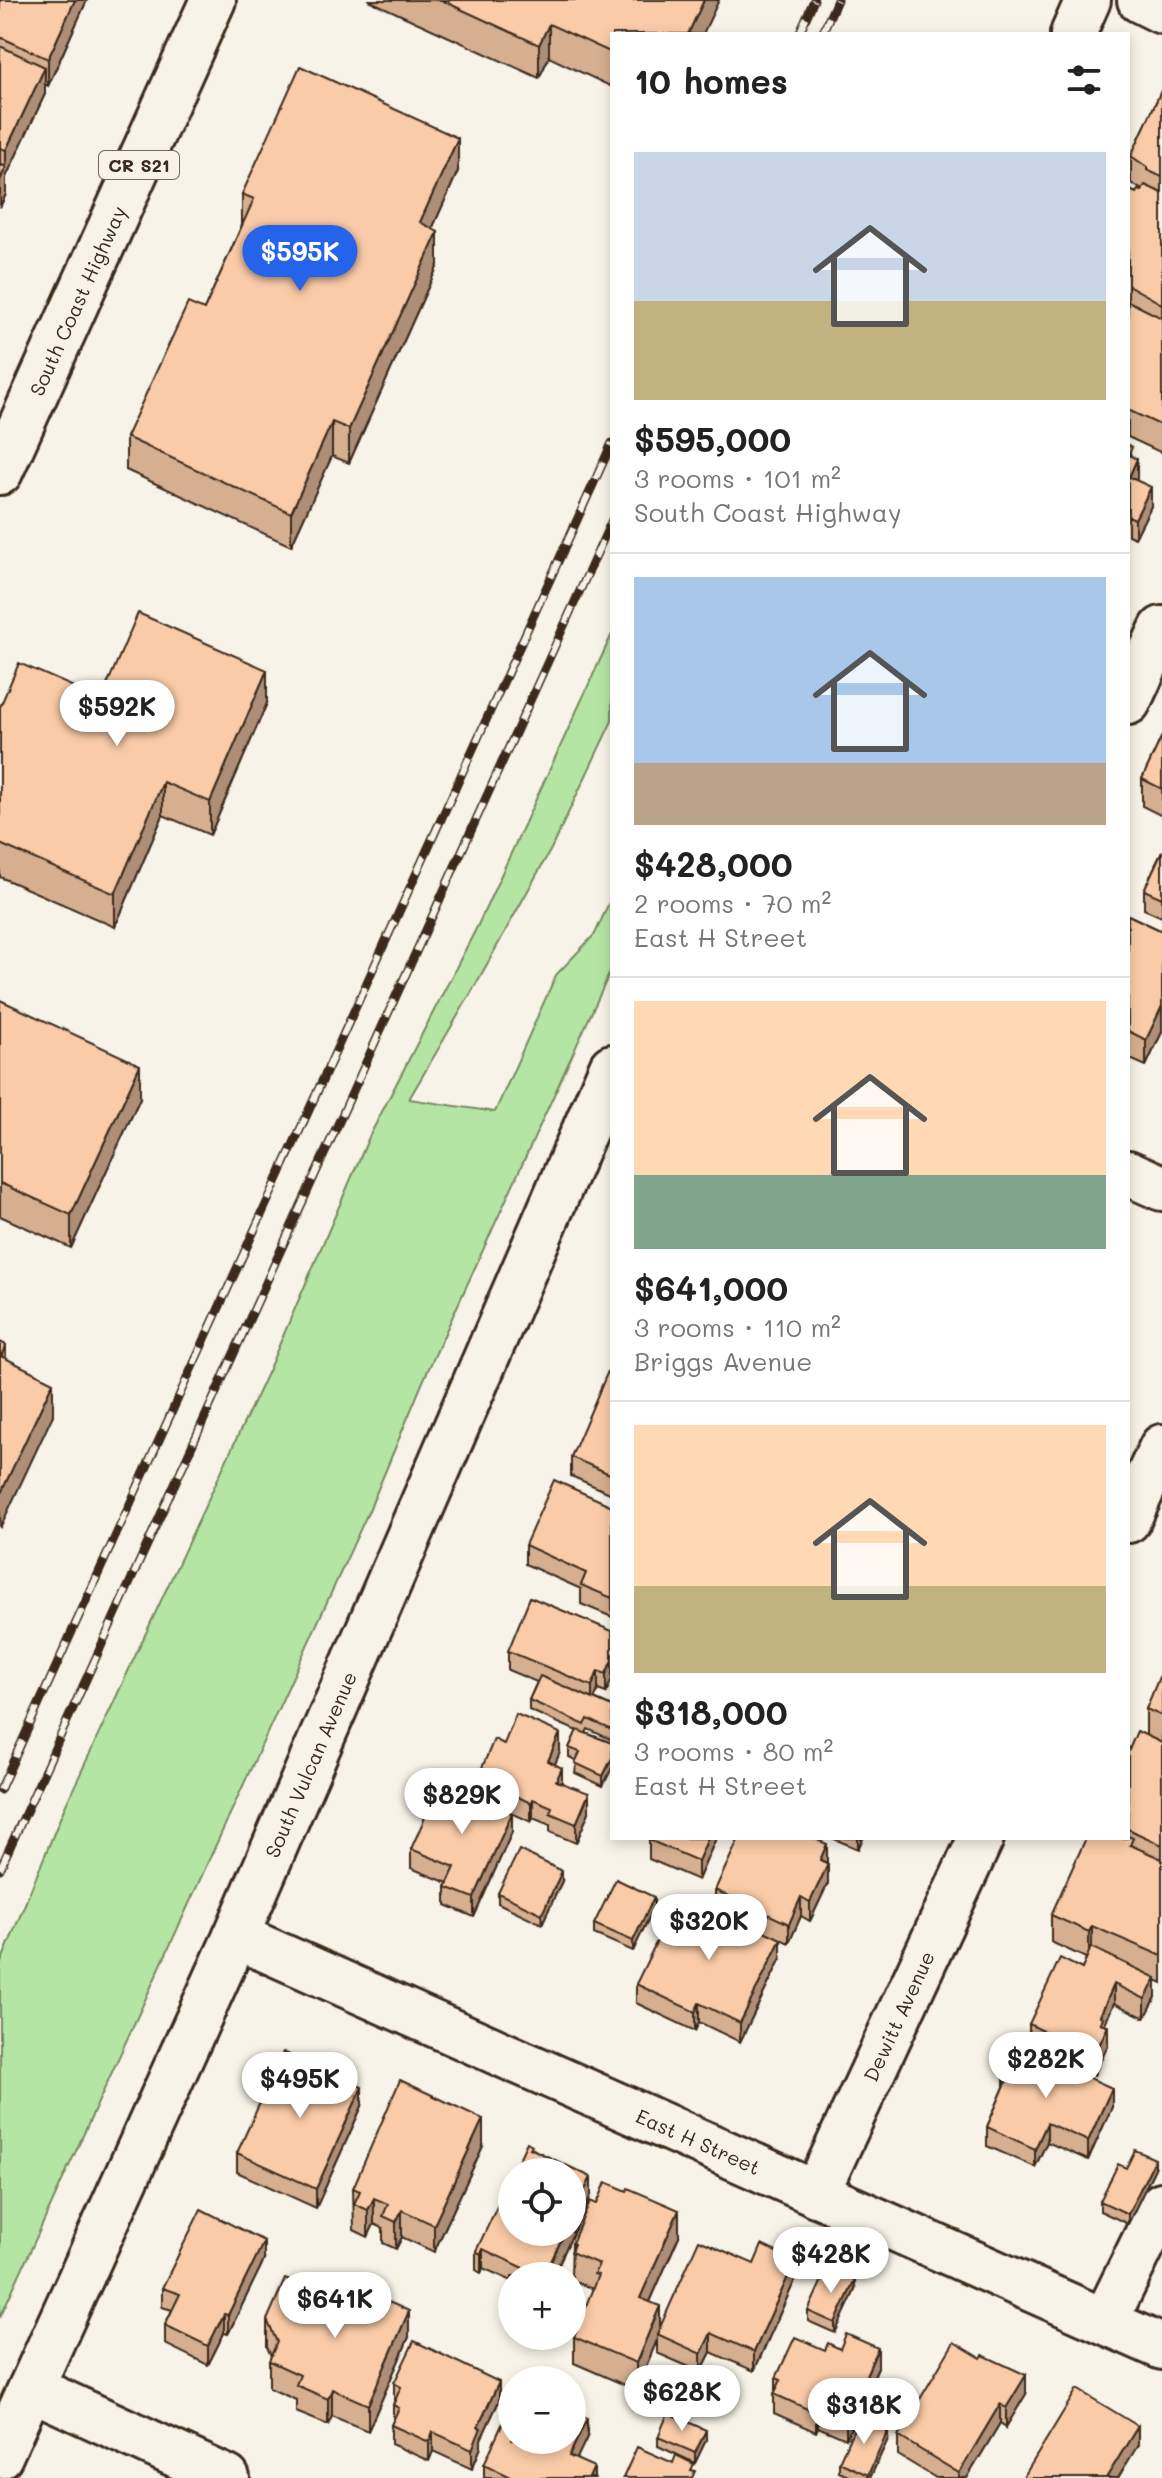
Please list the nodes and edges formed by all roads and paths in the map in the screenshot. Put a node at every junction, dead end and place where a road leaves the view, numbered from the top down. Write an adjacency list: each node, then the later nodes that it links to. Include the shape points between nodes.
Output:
1 (213, 0): 6 (main road, South Coast Highway / CR S21)
2 (1088, 0): 5 (main road)
3 (1140, 0): 4 (main road)
4 (1162, 11)
5 (1074, 32)
6 (0, 472)
7 (1162, 629): 8 (main road)
8 (1130, 698)
9 (610, 1072): 15 (main road, South Vulcan Avenue)
10 (1130, 1174): 11 (main road)
11 (1162, 1188)
12 (1162, 1447): 13 (main road)
13 (1130, 1516)
14 (980, 1840): 16 (main road, Dewitt Avenue)
15 (236, 1936): 16 (main road, East H Street); 20 (main road, South Vulcan Avenue)
16 (816, 2194): 18 (main road, East H Street)
17 (1162, 2205): 18 (main road)
18 (1105, 2321): 19 (main road, East H Street)
19 (1162, 2347)
20 (31, 2388): 21 (main road, South Vulcan Avenue); 22 (main road)
21 (0, 2456)
22 (227, 2478)

